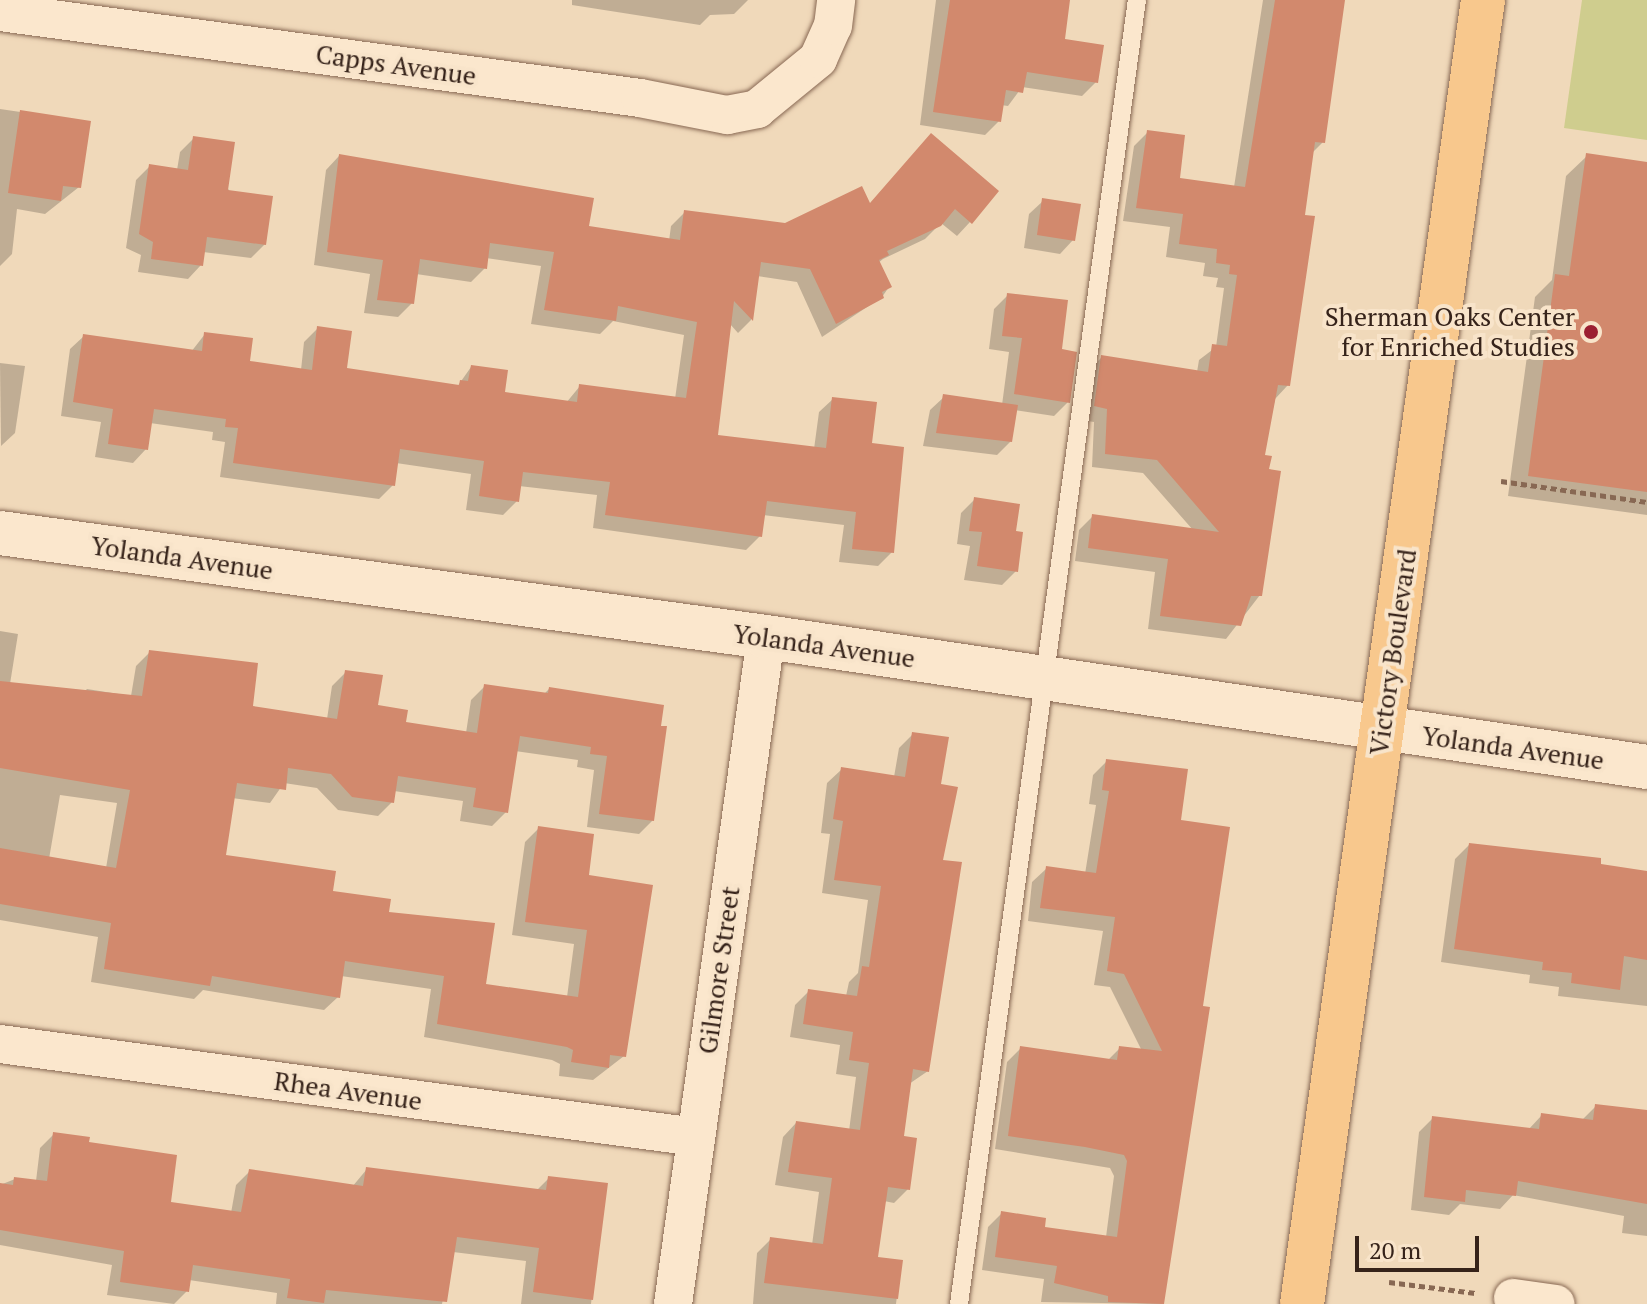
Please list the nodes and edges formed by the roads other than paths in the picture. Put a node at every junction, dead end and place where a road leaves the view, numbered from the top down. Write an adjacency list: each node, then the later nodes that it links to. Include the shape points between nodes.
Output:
1 (836, 0): 4 (street, Capps Avenue, via 833,26 818,59 757,109 727,115 640,98)
2 (1137, 0): 7 (lane)
3 (1483, 0): 8 (main road, Victory Boulevard)
4 (0, 12)
5 (0, 533): 6 (street, Yolanda Avenue)
6 (766, 637): 7 (street, Yolanda Avenue); 11 (street, Gilmore Street)
7 (1044, 678): 8 (street, Yolanda Avenue); 14 (lane)
8 (1383, 729): 9 (street, Yolanda Avenue); 15 (main road, Victory Boulevard)
9 (1647, 767)
10 (0, 1044): 11 (street, Rhea Avenue)
11 (696, 1137): 13 (street, Gilmore Street)
12 (1513, 1298): 16 (street)
13 (673, 1304)
14 (959, 1304)
15 (1302, 1304)
16 (1556, 1304)

